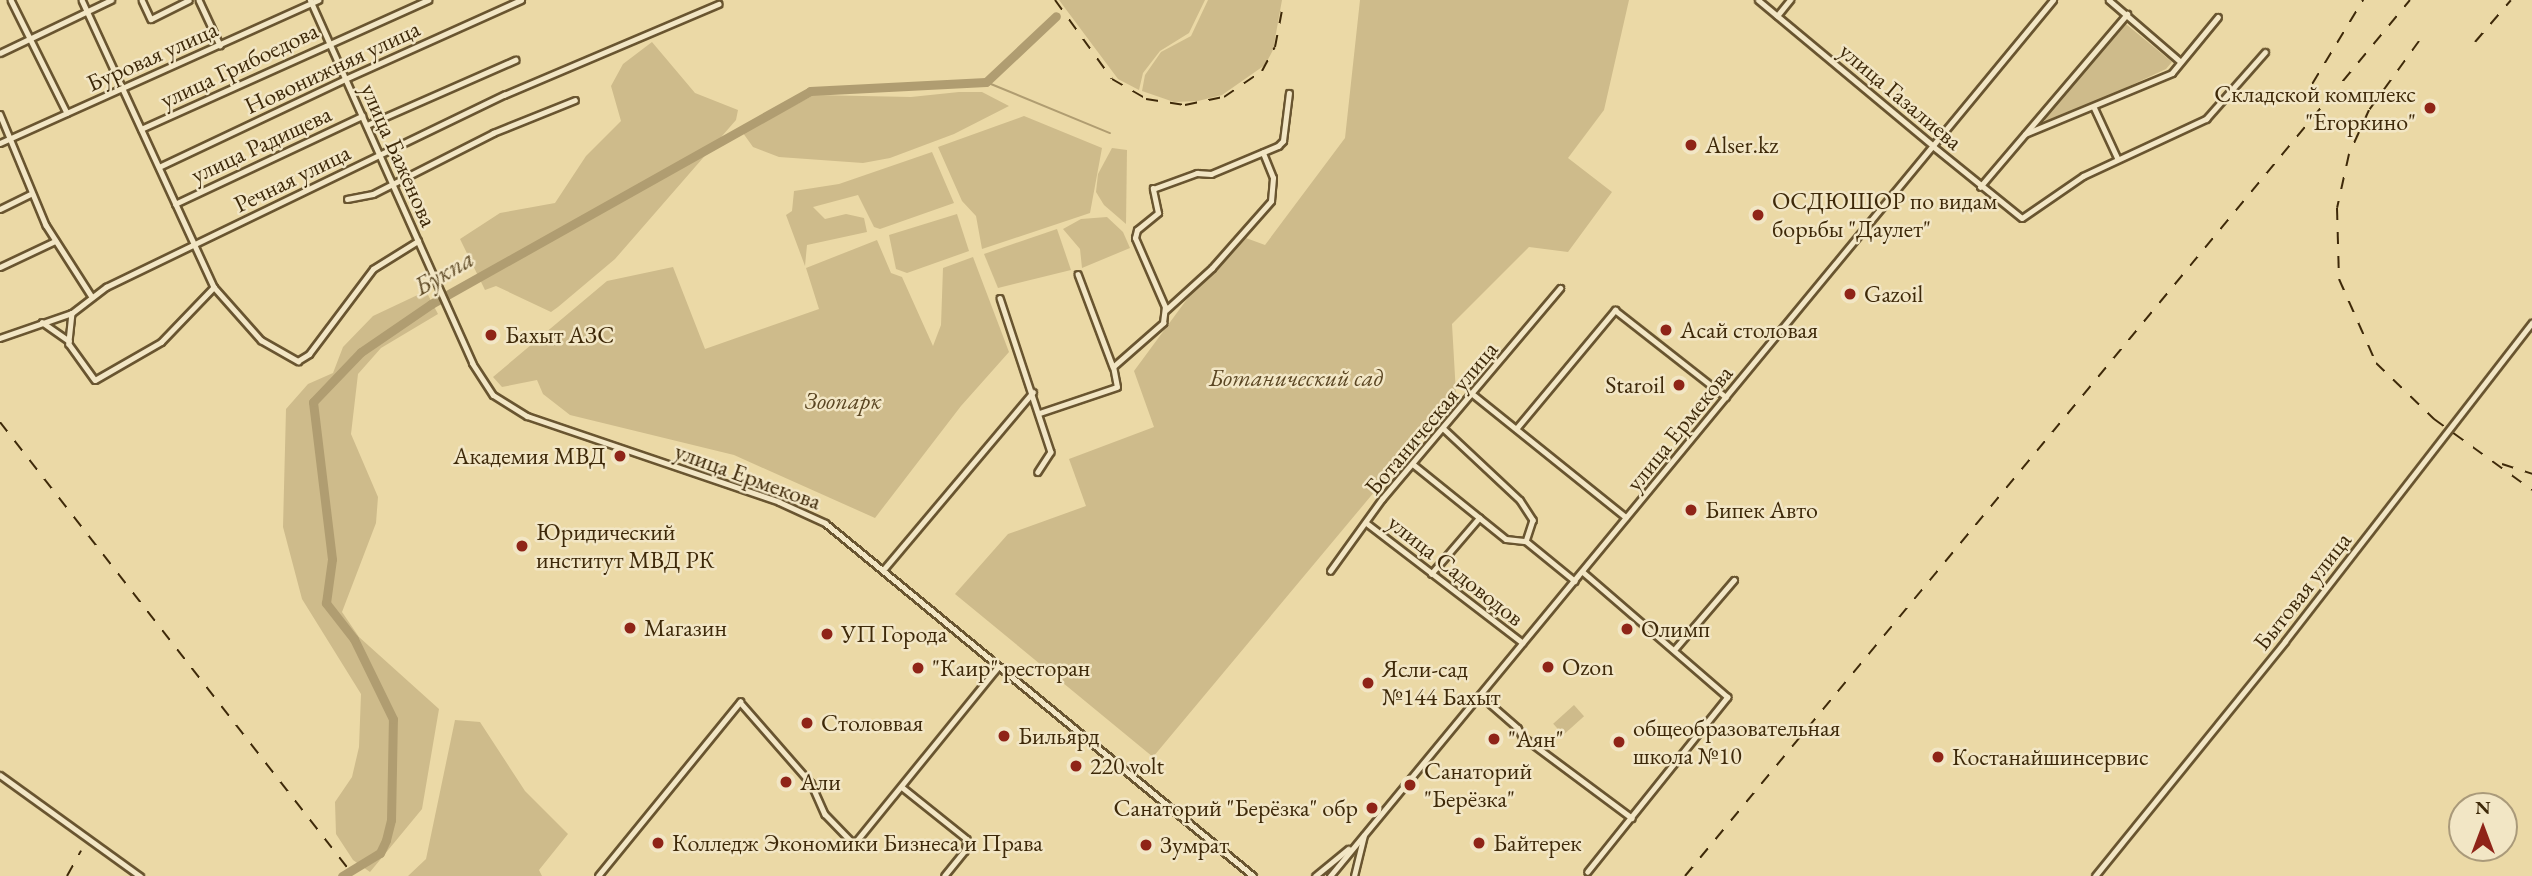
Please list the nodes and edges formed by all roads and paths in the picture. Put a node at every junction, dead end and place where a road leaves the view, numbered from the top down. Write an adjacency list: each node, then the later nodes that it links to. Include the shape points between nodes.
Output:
1 (11, 0): 20 (street)
2 (82, 0): 16 (street)
3 (111, 0): 16 (street)
4 (142, 0): 5 (street, via 151,19)
5 (189, 0)
6 (200, 0): 22 (street)
7 (428, 0): 21 (street, улица Грибоедова)
8 (521, 0): 14 (main road, Новонижняя улица)
9 (1758, 0): 18 (main road, улица Газалиева)
10 (1790, 0): 18 (street)
11 (2053, 0): 40 (main road, улица Ермекова)
12 (2109, 0): 17 (street)
13 (313, 1): 21 (main road, улица Баженова); 22 (street, Буровая улица)
14 (511, 2): 27 (main road, Новонижняя улица)
15 (718, 4): 42 (street, Речная улица, via 548,74)
16 (87, 10): 20 (street); 28 (street)
17 (2127, 14): 26 (street); 37 (street)
18 (1777, 16): 40 (main road, улица Газалиева)
19 (2218, 17): 26 (street)
20 (31, 39): 23 (street); 32 (street)
21 (330, 43): 27 (main road, улица Баженова); 36 (street, улица Грибоедова)
22 (220, 45): 28 (street, Буровая улица)
23 (0, 52)
24 (2265, 52): 43 (street, via 2206,119)
25 (515, 60): 35 (street, улица Радищева)
26 (2180, 61): 31 (street, via 2172,73)
27 (345, 79): 34 (main road, улица Баженова); 44 (street, Новонижняя улица)
28 (123, 89): 32 (street, Буровая улица); 36 (street)
29 (1289, 93): 41 (street, via 1283,141)
30 (575, 100): 45 (street)
31 (2094, 107): 37 (street); 43 (street)
32 (67, 113): 38 (street, Буровая улица)
33 (0, 114): 38 (street)
34 (362, 116): 35 (main road, улица Баженова); 49 (street, улица Радищева)
35 (366, 125): 42 (main road, улица Баженова)
36 (141, 129): 44 (street)
37 (2025, 134): 46 (street)
38 (11, 138): 39 (street, Буровая улица); 47 (street)
39 (0, 143)
40 (1933, 146): 46 (street, улица Газалиева); 70 (main road, улица Ермекова)
41 (1263, 153): 60 (street, via 1273,178 1271,201 1212,268); 60 (street, via 1211,174 1197,173 1153,189 1158,214 1137,230 1135,238)
42 (380, 155): 45 (main road, улица Баженова); 53 (street, Речная улица)
43 (2118, 159): 46 (street, улица Газалиева, via 2083,176 2022,218)
44 (159, 167): 49 (street)
45 (393, 181): 48 (street, via 373,194); 51 (main road, улица Баженова)
46 (1980, 187)
47 (32, 194): 50 (street); 52 (street)
48 (346, 199)
49 (175, 204): 53 (street)
50 (0, 209)
51 (418, 241): 56 (street, via 373,269 321,343 298,361 261,340); 66 (main road, улица Баженова)
52 (55, 242): 54 (street); 58 (street)
53 (194, 246): 56 (street); 58 (street, Речная улица)
54 (0, 267)
55 (1078, 274): 67 (street)
56 (214, 287): 65 (street, via 162,342 95,380)
57 (1560, 288): 69 (street, Ботаническая улица)
58 (92, 297): 61 (street, Речная улица)
59 (1000, 298): 68 (street)
60 (1166, 310): 67 (street, via 1163,323 1150,338)
61 (72, 313): 62 (street, Речная улица); 65 (street)
62 (42, 321): 64 (street, Речная улица); 65 (street)
63 (2532, 322): 102 (main road, Бытовая улица, via 2286,641)
64 (0, 338)
65 (69, 341)
66 (472, 363): 80 (main road, улица Ермекова, via 493,395 527,416 779,502 825,523)
67 (1113, 367): 71 (street, via 1117,387)
68 (1033, 392): 71 (street); 80 (street)
69 (1474, 395): 72 (street, Ботаническая улица); 73 (street)
70 (1727, 397): 73 (street, via 1615,310); 77 (main road, улица Ермекова)
71 (1040, 413): 75 (street, via 1051,452)
72 (1443, 428): 74 (street, Ботаническая улица); 79 (street, via 1520,500 1533,520)
73 (1516, 429): 77 (street)
74 (1413, 464): 76 (street); 78 (street, Ботаническая улица)
75 (1038, 472)
76 (1479, 518): 79 (street, via 1506,539); 83 (street)
77 (1627, 518): 82 (main road, улица Ермекова)
78 (1368, 524): 81 (street, Ботаническая улица); 83 (street, улица Садоводов)
79 (1526, 541): 85 (street)
80 (884, 569): 88 (main road, улица Ермекова)
81 (1330, 570)
82 (1583, 572): 85 (main road, улица Ермекова); 87 (street)
83 (1431, 574): 86 (street, улица Садоводов)
84 (1734, 580): 87 (street)
85 (1575, 581): 86 (main road, улица Ермекова)
86 (1523, 644): 89 (main road, улица Ермекова)
87 (1674, 650): 92 (street, via 1725,693 1727,700)
88 (998, 667): 91 (street); 98 (main road, улица Ермекова)
89 (1480, 695): 92 (street, via 1522,736); 93 (main road, улица Ермекова)
90 (0, 775): 95 (street)
91 (901, 786): 96 (street, via 855,844 825,814 811,783 740,702); 97 (street, via 967,839 965,851)
92 (1632, 818): 94 (street)
93 (1365, 832): 99 (main road); 100 (main road, улица Ермекова); 101 (main road)
94 (1588, 872)
95 (140, 876)
96 (597, 876)
97 (946, 876)
98 (1253, 876)
99 (1315, 876)
100 (1330, 876)
101 (1354, 876)
102 (2095, 876)

